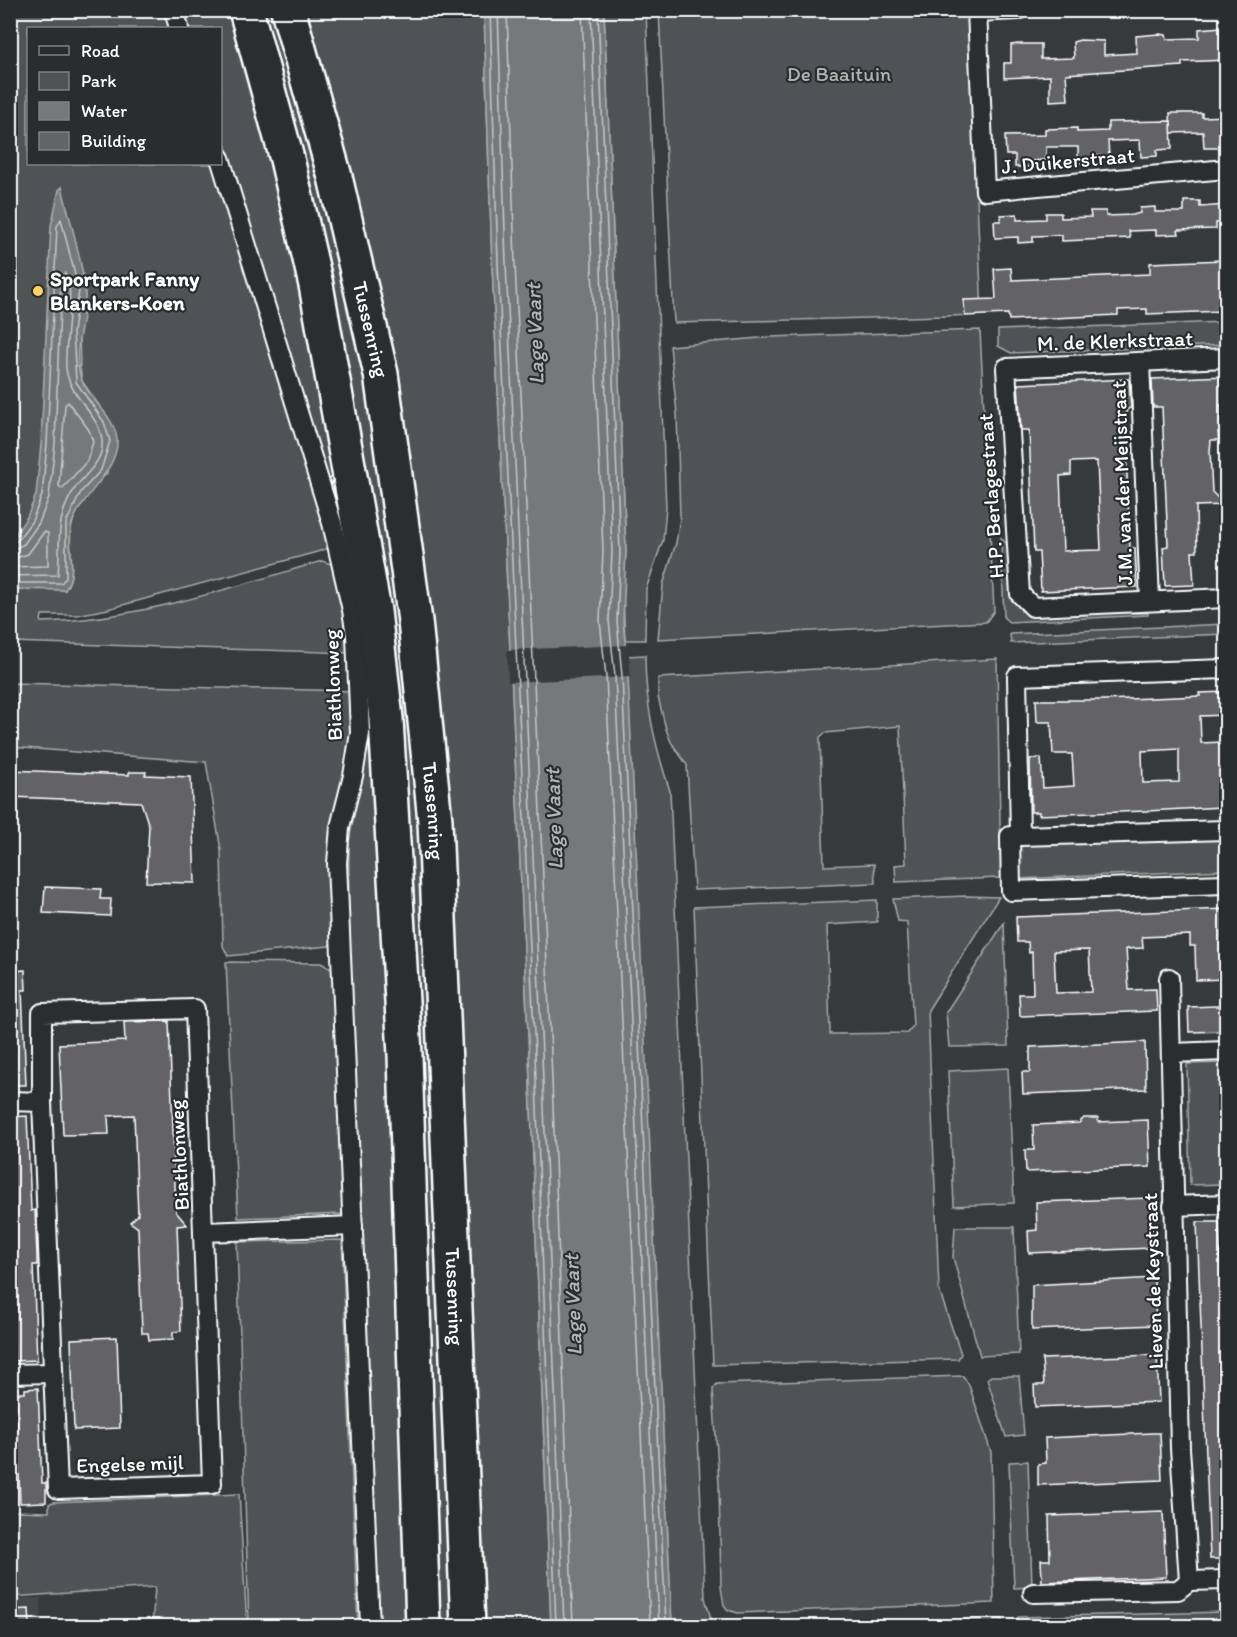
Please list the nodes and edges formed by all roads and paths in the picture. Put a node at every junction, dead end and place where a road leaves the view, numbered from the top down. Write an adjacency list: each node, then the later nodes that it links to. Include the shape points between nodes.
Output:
1 (174, 10): 6 (street)
2 (246, 10): 34 (highway, Tussenring, via 316,285 374,611 385,708 405,1056)
3 (288, 10): 35 (highway, Tussenring, via 335,177 381,374 415,621 435,820)
4 (1018, 10): 5 (street)
5 (977, 11): 8 (street, J. Duikerstraat, via 985,191)
6 (180, 27)
7 (222, 165): 26 (street, Biathlonweg, via 332,523 356,636 360,733 337,851)
8 (1227, 169)
9 (1227, 358): 10 (street, M. de Klerkstraat)
10 (1140, 362): 11 (street, M. de Klerkstraat); 13 (street, J.M. van der Meijstraat)
11 (1006, 368): 13 (street, H.P. Berlagestraat, via 1020,594 1033,607)
12 (1227, 598): 13 (street, H.P. Berlagestraat)
13 (1150, 601)
14 (1227, 669): 16 (street, via 1017,675)
15 (1227, 830): 16 (street)
16 (1020, 836): 17 (street, via 1010,836 1011,891)
17 (1227, 884)
18 (1169, 978): 21 (street, Lieven de Keystraat)
19 (42, 1013): 23 (street, Engelse mijl); 27 (street, Biathlonweg, via 195,1009)
20 (1227, 1051): 21 (street)
21 (1171, 1053): 25 (street, Lieven de Keystraat)
22 (10, 1101): 23 (street)
23 (42, 1102): 28 (street, Engelse mijl)
24 (1227, 1204): 25 (street)
25 (1173, 1206): 31 (street, Lieven de Keystraat, via 1180,1448)
26 (353, 1226): 27 (street, Biathlonweg); 33 (street, Biathlonweg)
27 (205, 1232): 28 (street, Engelse mijl, via 212,1484 58,1489)
28 (53, 1373): 29 (street)
29 (10, 1374)
30 (1227, 1580): 31 (street)
31 (1189, 1581): 32 (street, via 1178,1590)
32 (1033, 1593)
33 (370, 1626)
34 (423, 1626)
35 (468, 1626)

